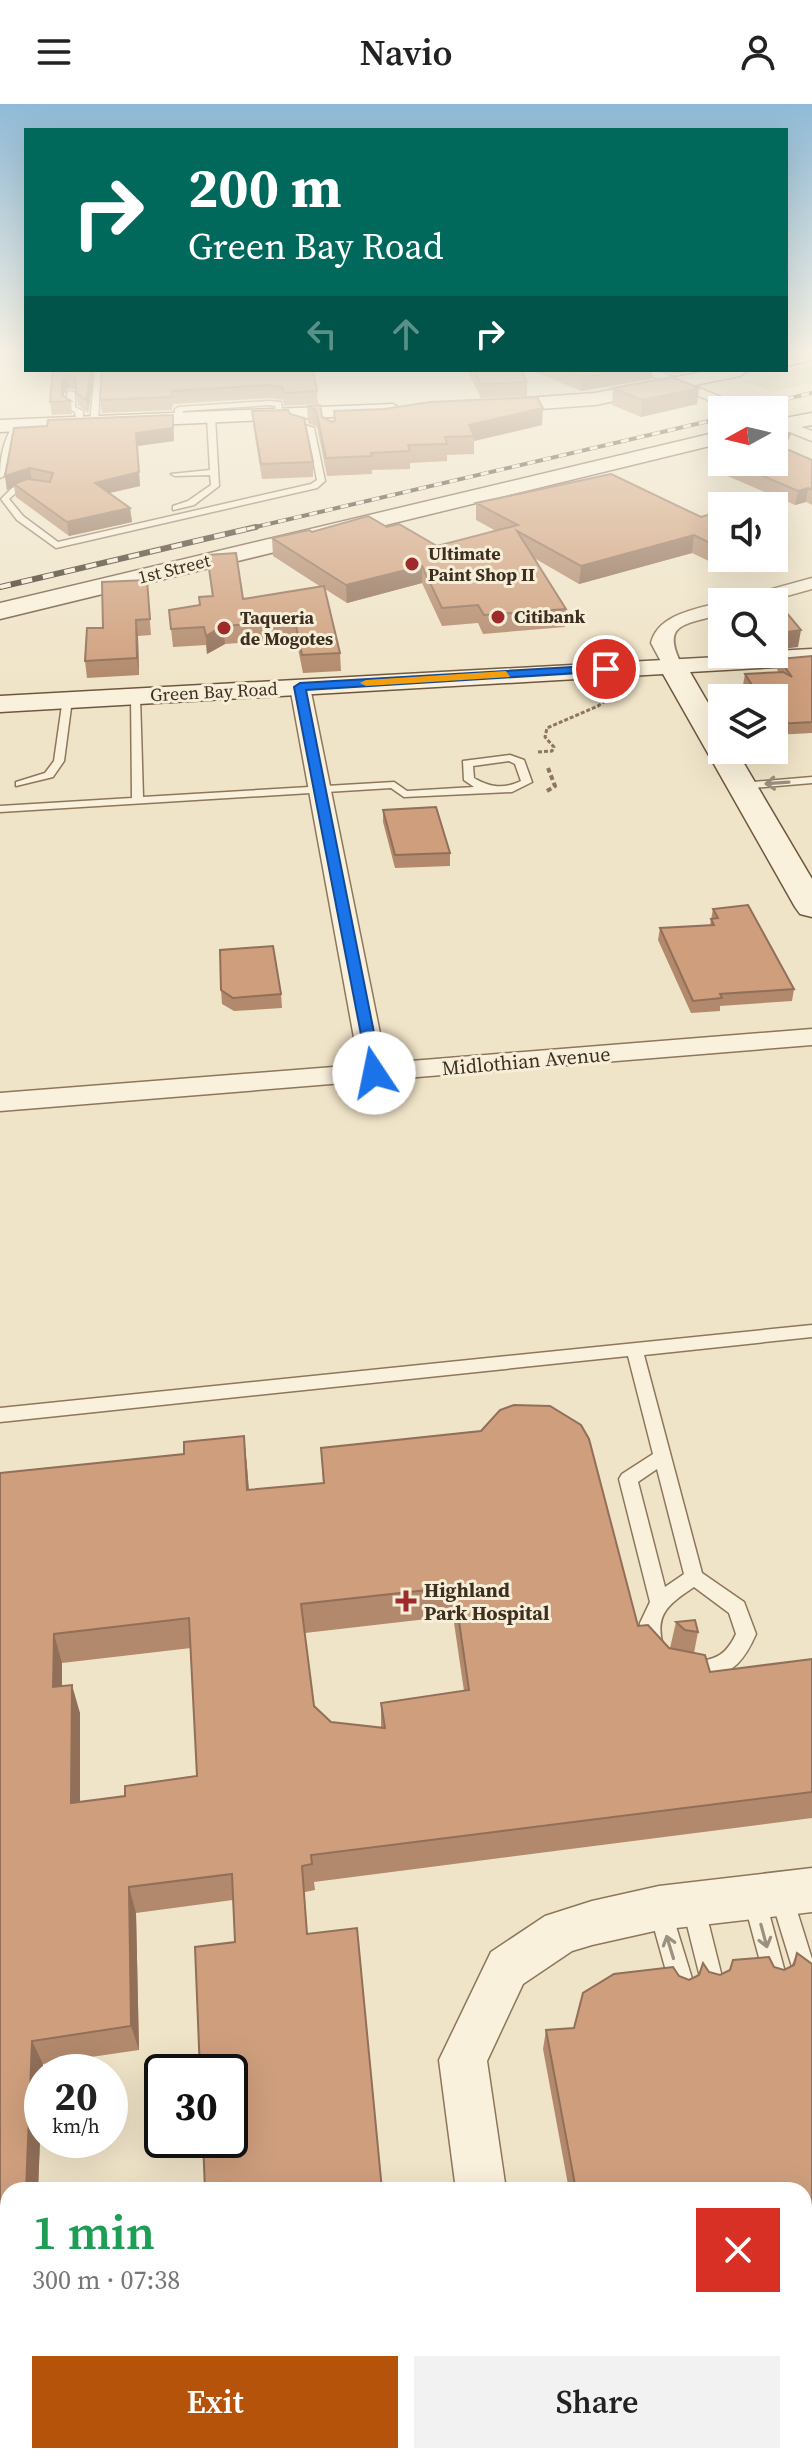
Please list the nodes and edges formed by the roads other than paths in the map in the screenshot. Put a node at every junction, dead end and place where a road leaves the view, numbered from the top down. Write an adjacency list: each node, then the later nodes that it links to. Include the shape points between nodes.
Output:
1 (213, 459): 4 (lane)
2 (316, 459): 8 (lane, via 321,481)
3 (630, 459): 14 (street, 1st Street)
4 (214, 472): 5 (lane); 9 (lane, via 215,486)
5 (175, 474)
6 (305, 477): 8 (lane)
7 (44, 487): 10 (lane, via 16,489 5,499 20,518 56,545)
8 (309, 487): 10 (lane)
9 (191, 503): 10 (lane); 11 (lane)
10 (203, 511)
11 (131, 522)
12 (812, 583): 13 (street)
13 (788, 590)
14 (0, 611)
15 (708, 612): 17 (street, via 677,622 663,634 661,643)
16 (812, 657): 17 (street, Green Bay Road)
17 (672, 665): 18 (street, Green Bay Road); 24 (street)
18 (300, 687): 19 (street, Green Bay Road); 25 (street)
19 (135, 696): 20 (street, Green Bay Road); 27 (lane)
20 (67, 700): 21 (street, Green Bay Road); 23 (lane, via 59,761 49,775)
21 (0, 704)
22 (812, 780): 24 (lane, one-way to 24)
23 (20, 784)
24 (742, 786): 29 (street)
25 (319, 789): 26 (lane, via 394,785 404,794); 27 (lane); 31 (street)
26 (487, 790): 26 (lane, via 526,784 520,762 467,763 469,780)
27 (138, 800): 28 (lane)
28 (0, 809)
29 (812, 907)
30 (812, 1037): 31 (street, Midlothian Avenue)
31 (374, 1073): 32 (street, Midlothian Avenue)
32 (0, 1102)
33 (812, 1331): 34 (lane)
34 (634, 1349): 35 (lane); 36 (lane)
35 (0, 1415)
36 (662, 1457): 37 (lane); 38 (lane, via 628,1479)
37 (694, 1577): 38 (lane); 38 (lane, via 737,1608 746,1634 738,1656 715,1669 688,1673 665,1665 651,1643 650,1618)
38 (659, 1601)
39 (782, 1893): 40 (street); 41 (lane); 42 (lane, one-way to 42)
40 (676, 1906): 43 (lane); 44 (lane, one-way to 40); 45 (street, via 561,1932 507,1968 463,2060)
41 (804, 1970)
42 (775, 1976)
43 (712, 1981)
44 (682, 1985)
45 (480, 2182)

